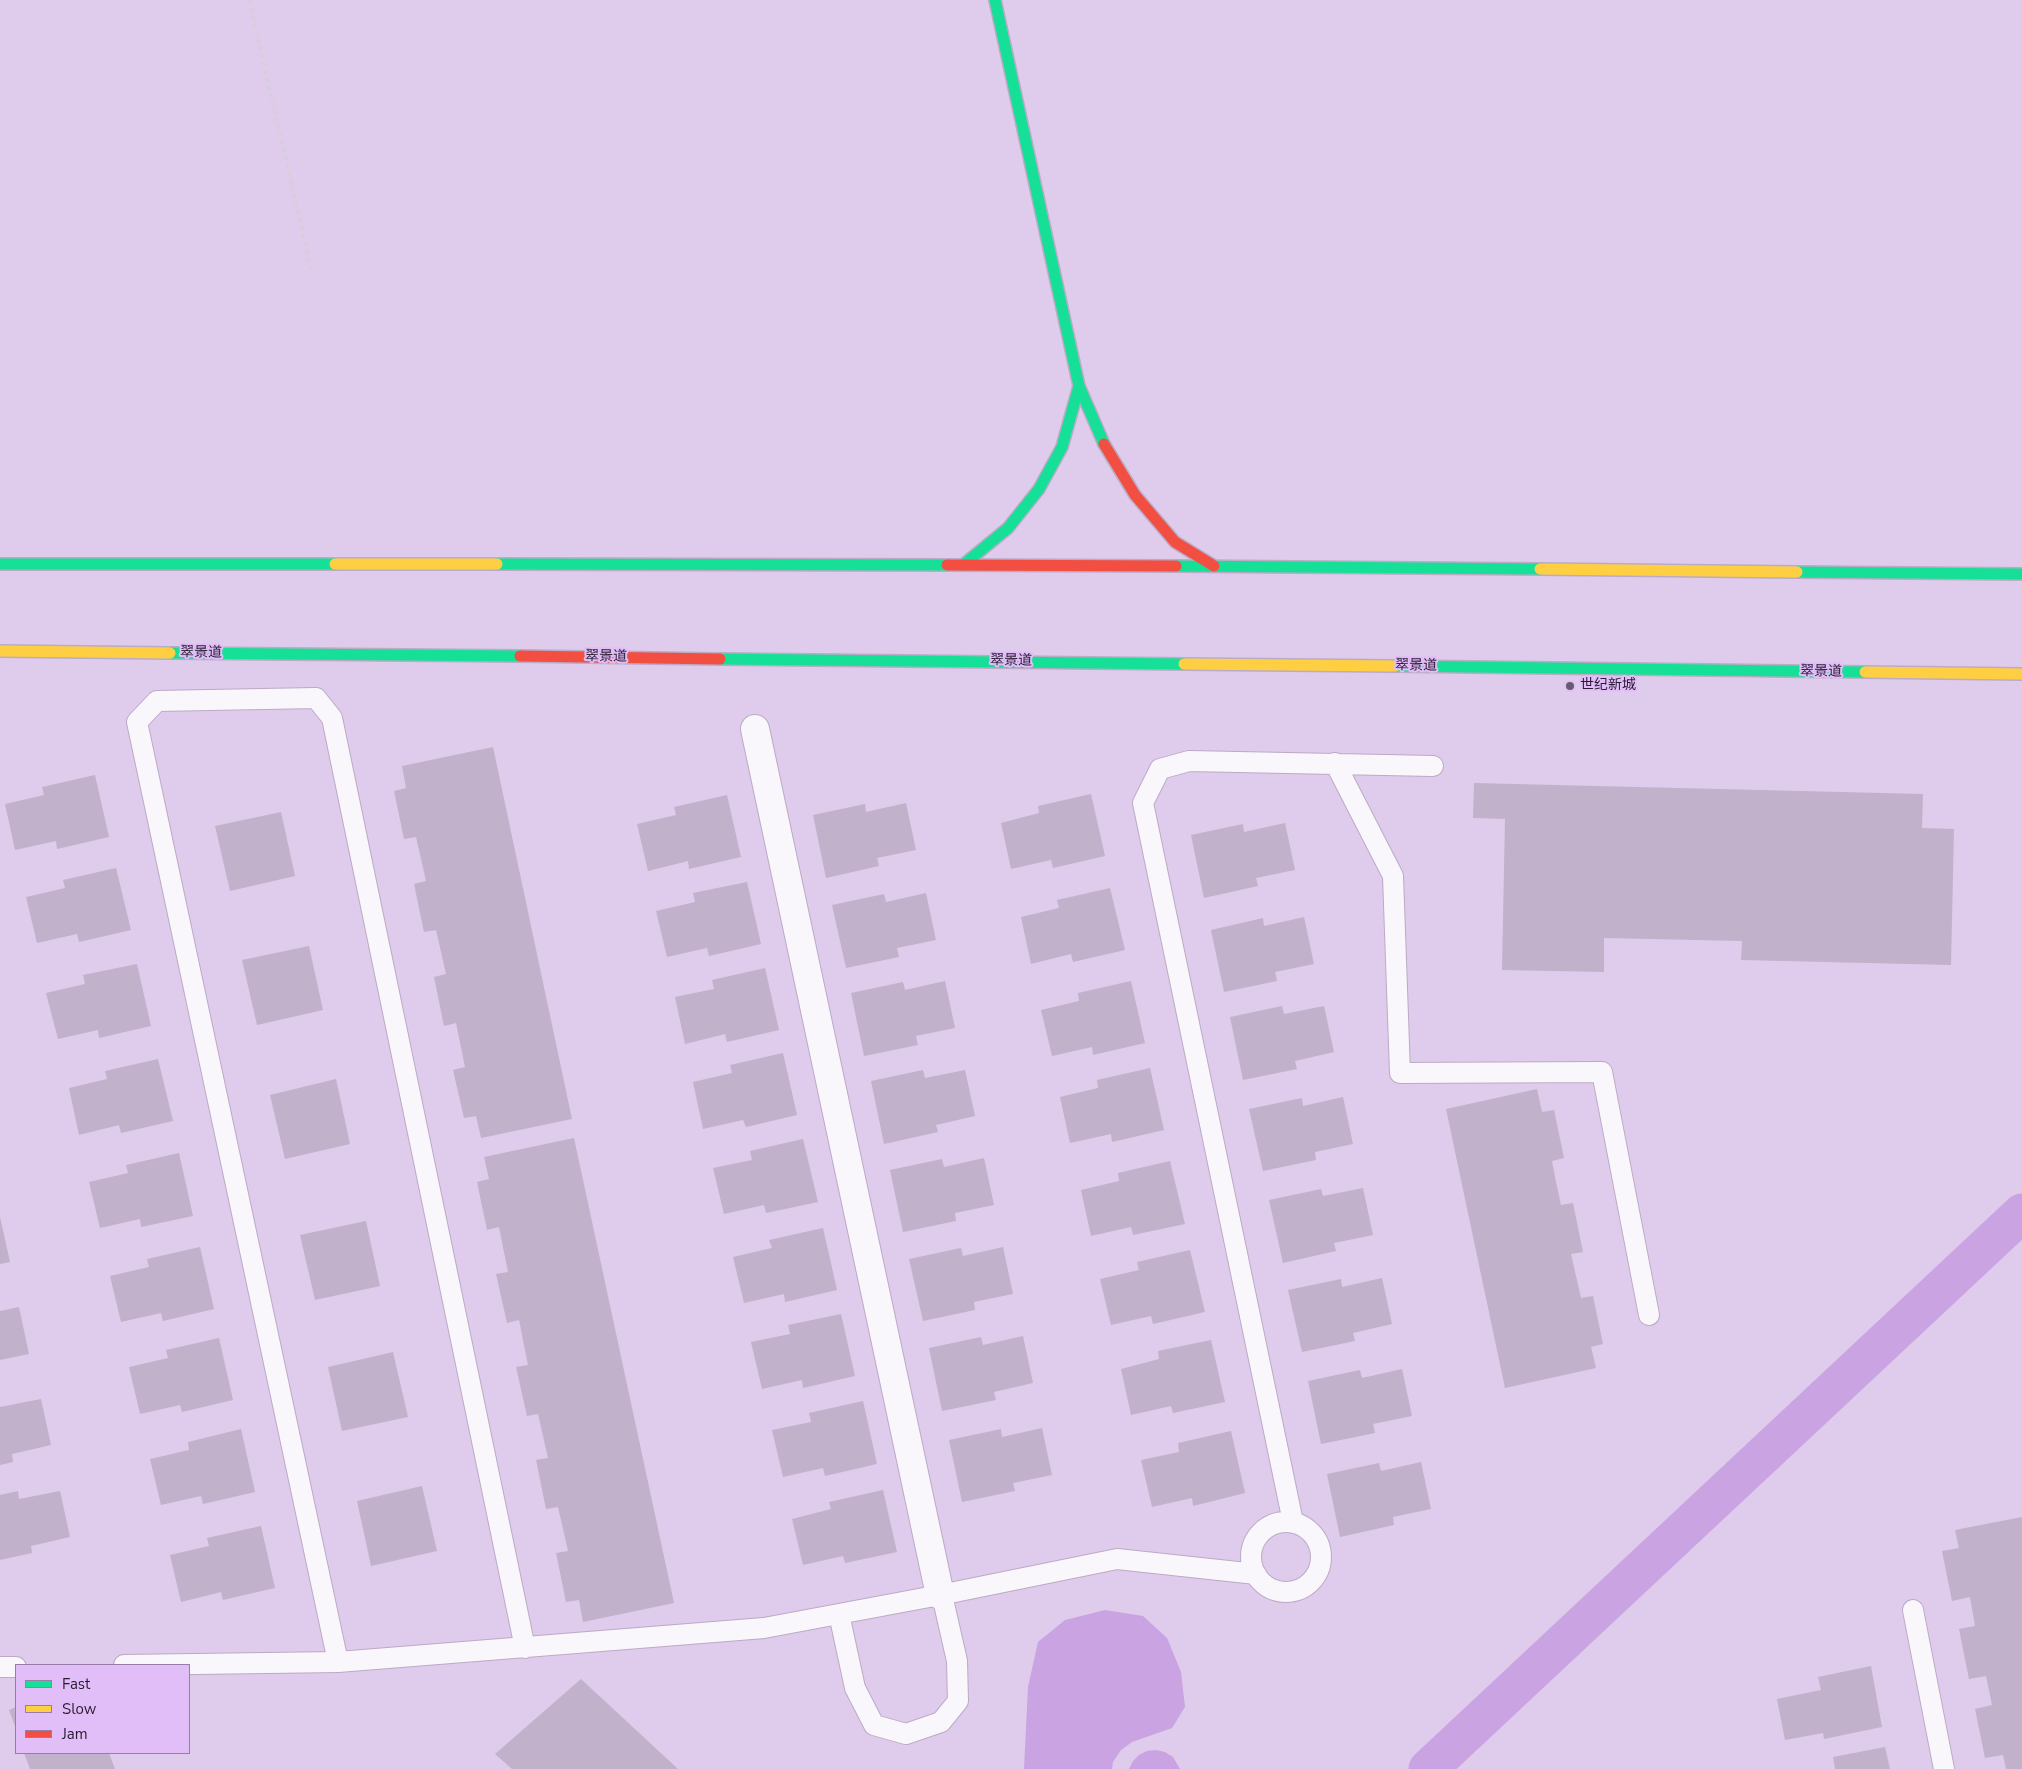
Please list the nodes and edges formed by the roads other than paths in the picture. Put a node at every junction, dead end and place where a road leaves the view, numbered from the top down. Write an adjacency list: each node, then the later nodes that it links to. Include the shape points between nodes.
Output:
1 (995, 0): 2 (main road)
2 (1080, 386): 4 (main road, via 1062,447 1039,489 1008,528); 5 (main road, via 1102,440 1135,495 1175,542)
3 (0, 564): 4 (main road)
4 (963, 565): 5 (main road)
5 (1214, 566): 6 (main road)
6 (2022, 574)
7 (0, 651): 8 (main road, 翠景道)
8 (2022, 674)
9 (755, 729): 15 (street)
10 (1335, 764): 11 (lane); 12 (lane, via 1393,876 1400,1073 1602,1072); 13 (lane, via 1189,761 1160,769 1143,803)
11 (1433, 766)
12 (1649, 1315)
13 (1293, 1522): 14 (lane, via 1271,1525 1262,1531 1251,1552); 14 (lane, via 1313,1534 1319,1544 1321,1556 1314,1578 1296,1591 1284,1592 1263,1583)
14 (1256, 1574): 15 (lane, via 1117,1559)
15 (941, 1595): 17 (lane); 17 (lane, via 957,1661 958,1701 941,1722 906,1734 874,1725 855,1688)
16 (1913, 1610): 23 (lane)
17 (839, 1614): 18 (lane, via 764,1628)
18 (525, 1648): 19 (lane); 19 (lane, via 332,718 316,698 157,701 137,722)
19 (338, 1662): 20 (lane)
20 (190, 1664)
21 (0, 1667): 22 (lane)
22 (15, 1667)
23 (1944, 1769)

